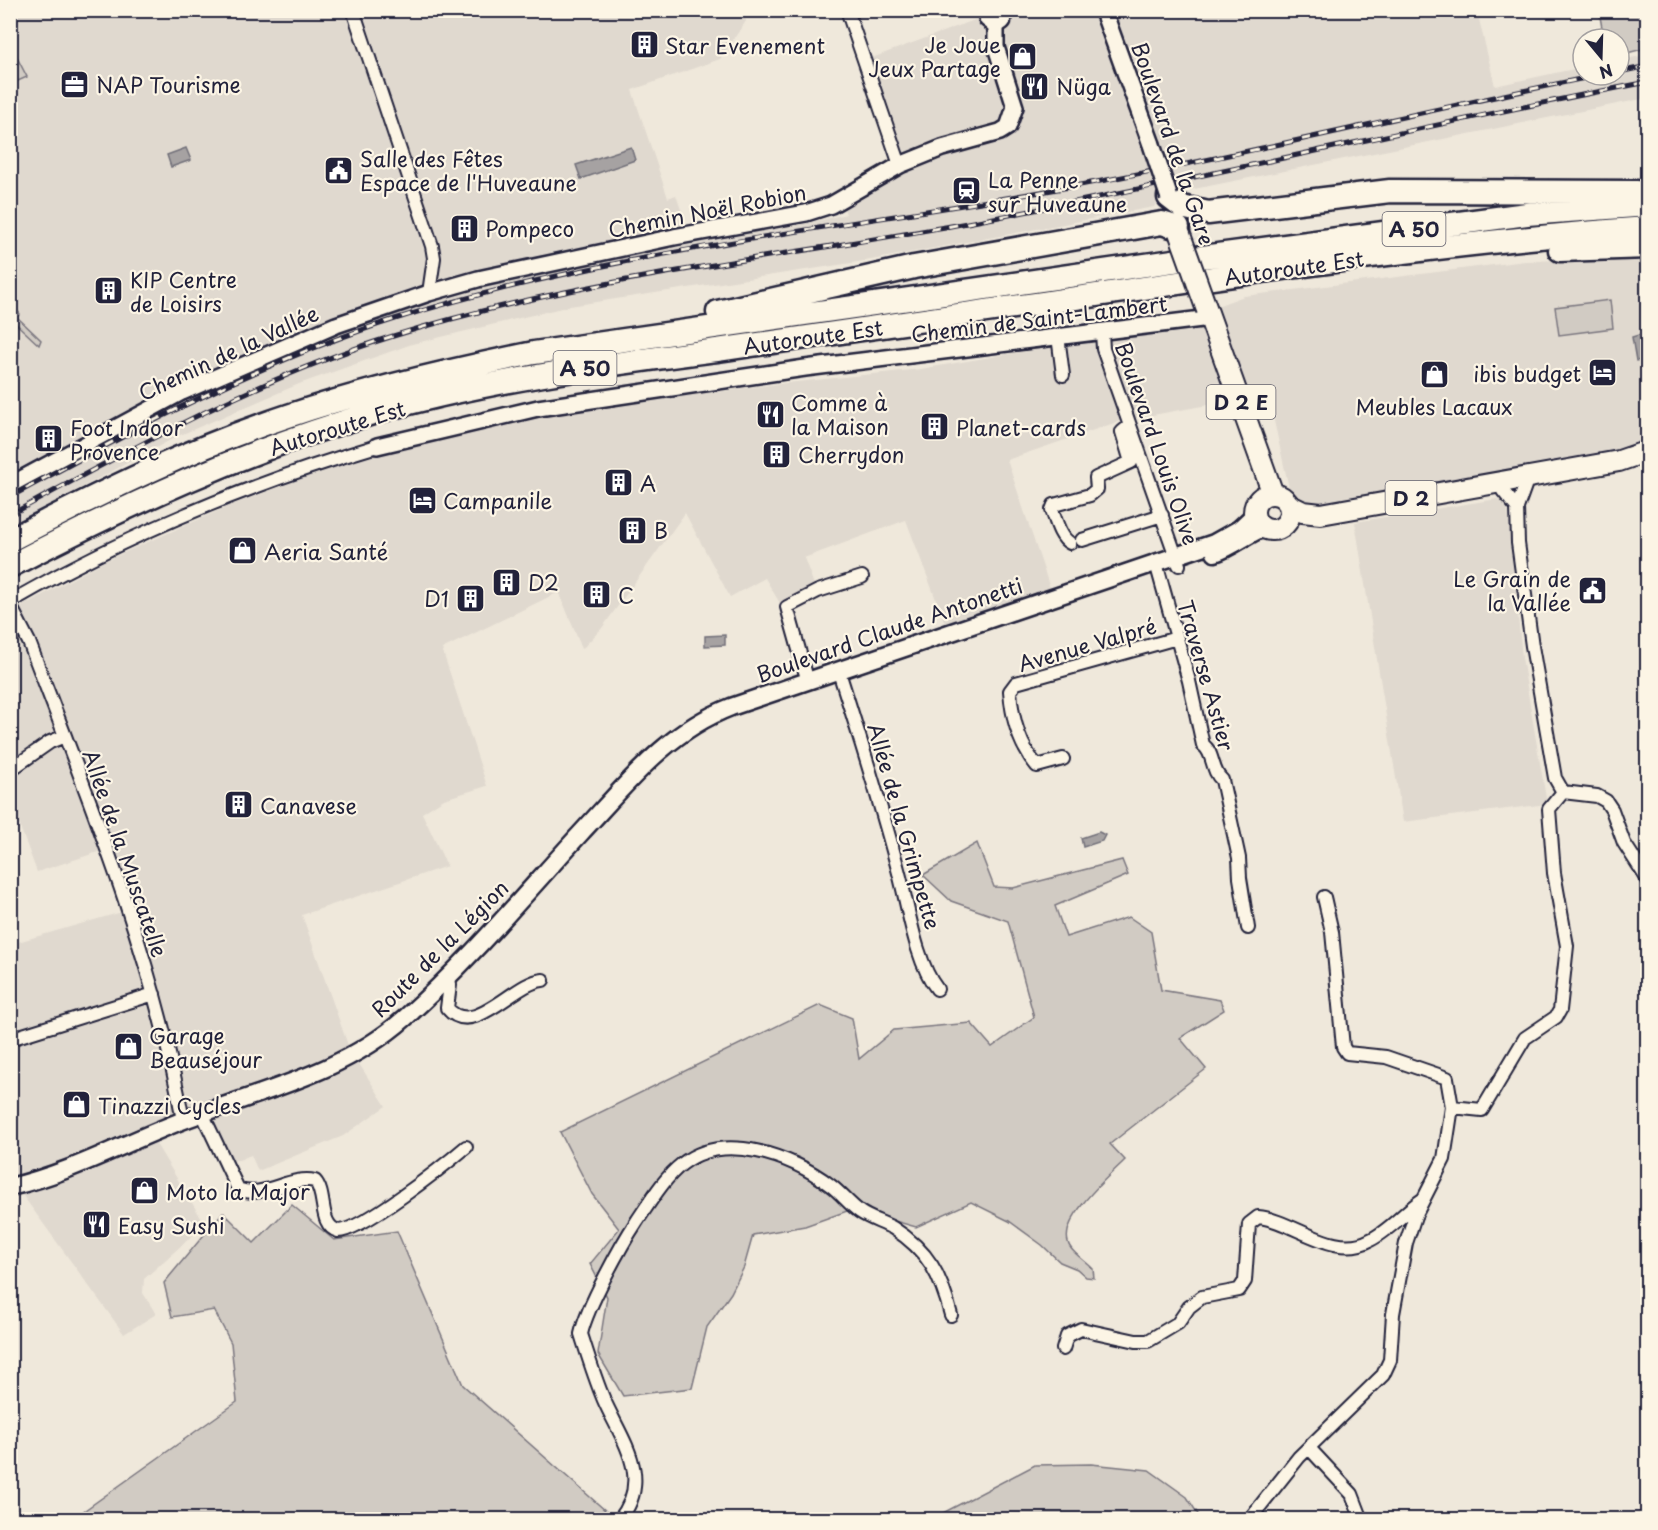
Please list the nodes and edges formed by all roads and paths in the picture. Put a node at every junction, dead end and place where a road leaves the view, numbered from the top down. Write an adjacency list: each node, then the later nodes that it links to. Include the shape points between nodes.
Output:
1 (353, 10): 14 (street, via 432,246)
2 (847, 10): 5 (street)
3 (1103, 10): 7 (main road, Boulevard de la Gare, bridge)
4 (997, 13): 5 (street, Chemin Noël Robion, via 996,47 1015,107 1008,128)
5 (900, 165): 14 (street, Chemin Noël Robion, via 831,205 806,213 674,237)
6 (1647, 192): 7 (highway, via 1390,191 1208,213 1182,207)
7 (1169, 199): 10 (highway); 11 (main road, Boulevard de la Gare)
8 (1647, 205): 19 (highway, Autoroute Est / A 50, via 1527,214)
9 (1647, 228): 13 (highway, Autoroute Est / A 50, via 1425,249)
10 (1129, 229): 11 (highway, via 1162,223); 19 (highway, via 914,267)
11 (1178, 230): 15 (main road, Boulevard de la Gare / D 2 E, bridge)
12 (1647, 246): 13 (highway)
13 (1244, 274): 36 (highway, Autoroute Est / A 50, via 615,363 461,391 293,438 229,462 93,522)
14 (429, 292): 16 (street, Chemin Noël Robion)
15 (1209, 314): 17 (street, Chemin de Saint-Lambert); 30 (main road, Boulevard de la Gare / D 2 E)
16 (336, 325): 28 (street, Chemin de la Vallée, via 182,392)
17 (1102, 332): 18 (street, Chemin de Saint-Lambert); 21 (street, Boulevard Louis Olive, via 1103,349)
18 (1058, 336): 20 (street); 22 (street, Chemin de Saint-Lambert, via 805,368 538,408)
19 (534, 353): 34 (highway, Autoroute Est / A 50, via 370,391 287,416 138,476)
20 (1063, 375)
21 (1129, 426): 32 (street, Boulevard Louis Olive); 32 (street, via 1122,432 1131,462 1096,478 1097,489 1090,495 1054,505 1052,510 1065,541)
22 (377, 446): 39 (street, via 315,464 181,516 93,556)
23 (1647, 452): 25 (main road, D 2)
24 (1647, 456): 25 (main road)
25 (1619, 461): 27 (main road, D 2)
26 (1647, 465): 27 (main road, D 2)
27 (1530, 482): 29 (main road, D 2); 30 (main road, D 2, via 1321,514); 31 (street)
28 (10, 485)
29 (1503, 491): 30 (main road, D 2, via 1320,521); 31 (street)
30 (1283, 506): 33 (main road, via 1279,528); 33 (main road, via 1260,497 1256,502)
31 (1517, 508): 47 (street, via 1532,646 1555,778)
32 (1162, 515): 35 (street, Boulevard Louis Olive)
33 (1258, 522): 35 (main road, Boulevard Claude Antonetti, via 1229,548)
34 (10, 540)
35 (1178, 561): 37 (main road, Boulevard Claude Antonetti)
36 (10, 566)
37 (1157, 568): 40 (street, Traverse Astier); 41 (main road, Boulevard Claude Antonetti)
38 (862, 577): 42 (street, via 818,591 787,607)
39 (10, 604): 44 (street, Allée de la Muscatelle)
40 (1177, 638): 45 (street, Avenue Valpré, via 1016,683 1010,691 1011,709 1025,752 1037,766); 50 (street, Traverse Astier, via 1203,745 1215,775 1222,780 1239,858)
41 (839, 672): 42 (main road, Boulevard Claude Antonetti); 53 (street, Allée de la Grimpette, via 928,979)
42 (808, 682): 43 (main road, Boulevard Claude Antonetti)
43 (748, 702): 51 (main road, Route de la Légion, via 699,722 651,757)
44 (65, 736): 46 (street); 54 (street, Allée de la Muscatelle, via 106,845)
45 (1063, 759)
46 (10, 770)
47 (1563, 792): 48 (street, via 1597,796 1606,801 1624,843); 56 (street, via 1550,809 1554,873 1567,946 1560,1010 1525,1038 1482,1110)
48 (1647, 880)
49 (1324, 897): 56 (street, via 1332,932 1343,1047 1347,1053 1386,1057 1447,1078)
50 (1248, 928)
51 (448, 976): 52 (street, via 447,1008 468,1018 479,1017 524,985); 57 (main road, Route de la Légion, via 386,1035 339,1064)
52 (543, 980)
53 (937, 989)
54 (154, 994): 55 (street); 58 (street, Allée de la Muscatelle, via 172,1057)
55 (10, 1039)
56 (1452, 1107): 61 (street, via 1444,1159)
57 (202, 1113): 58 (main road, Route de la Légion); 59 (street, via 238,1189 250,1192 315,1181 330,1226 338,1231 363,1222 435,1174)
58 (183, 1120): 60 (main road, Route de la Légion, via 85,1162)
59 (466, 1147)
60 (10, 1187)
61 (1425, 1198): 63 (street, via 1373,1239 1357,1245 1334,1243 1258,1217 1249,1224 1245,1281 1239,1290 1202,1297 1189,1307 1179,1323 1148,1341 1081,1329 1066,1336); 64 (street, via 1406,1243 1393,1314 1390,1360 1383,1375)
62 (951, 1316): 65 (street, via 935,1266 893,1228 860,1213 830,1185 810,1173 766,1153 740,1149 698,1154 681,1164 628,1235 581,1334 603,1399 633,1459 632,1495)
63 (1063, 1349)
64 (1309, 1448): 66 (street); 67 (street, via 1352,1494)
65 (619, 1520)
66 (1249, 1520)
67 (1362, 1520)

